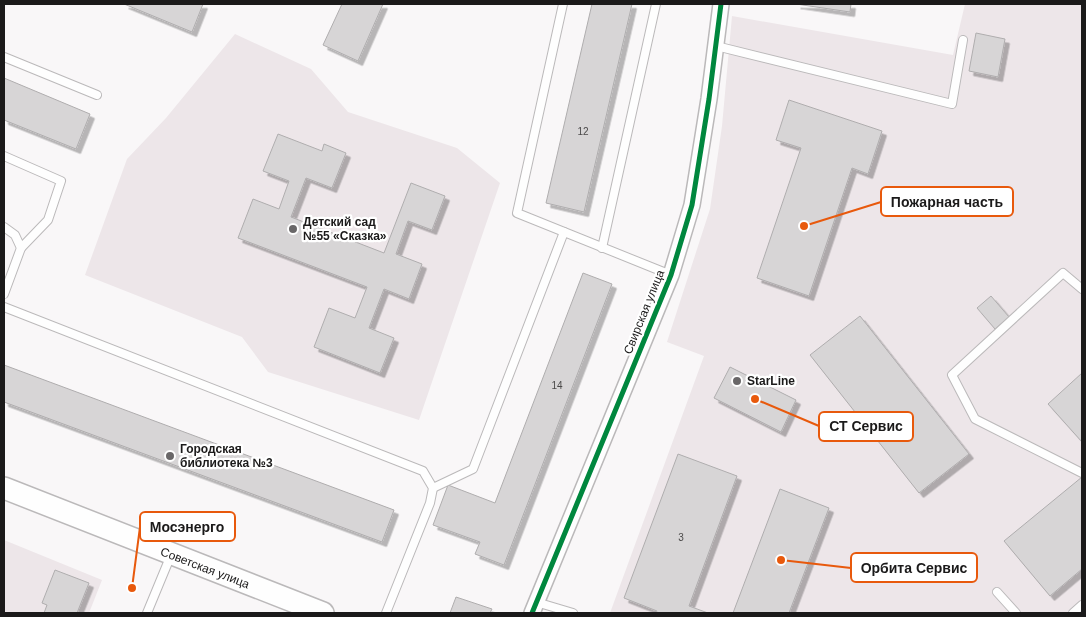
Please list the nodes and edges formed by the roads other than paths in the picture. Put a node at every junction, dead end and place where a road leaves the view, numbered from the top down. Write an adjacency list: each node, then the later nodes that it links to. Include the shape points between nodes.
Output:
1 (564, 4): 10 (lane, via 517,214)
2 (656, 4): 12 (lane)
3 (719, 4): 5 (street, Свирская улица)
4 (962, 40): 5 (lane, via 952,104)
5 (716, 46): 13 (street, Свирская улица, via 692,205)
6 (4, 57): 7 (lane)
7 (97, 94)
8 (4, 156): 11 (lane, via 61,181 48,220)
9 (4, 227): 11 (lane, via 15,235)
10 (564, 232): 12 (lane); 19 (lane, via 473,469)
11 (21, 248): 15 (lane)
12 (602, 248): 13 (lane)
13 (671, 275): 23 (street, Свирская улица)
14 (1082, 289): 17 (lane, via 1063,273 952,375 975,419)
15 (4, 294)
16 (4, 306): 19 (lane, via 424,472)
17 (1082, 473)
18 (4, 488): 20 (main road, Советская улица)
19 (432, 488): 26 (lane, via 430,503)
20 (172, 554): 24 (lane); 25 (main road, Советская улица)
21 (996, 592): 28 (lane)
22 (1082, 605): 29 (lane)
23 (534, 608): 27 (lane)
24 (147, 613)
25 (323, 613)
26 (386, 613)
27 (573, 613)
28 (1016, 613)
29 (1073, 613)

